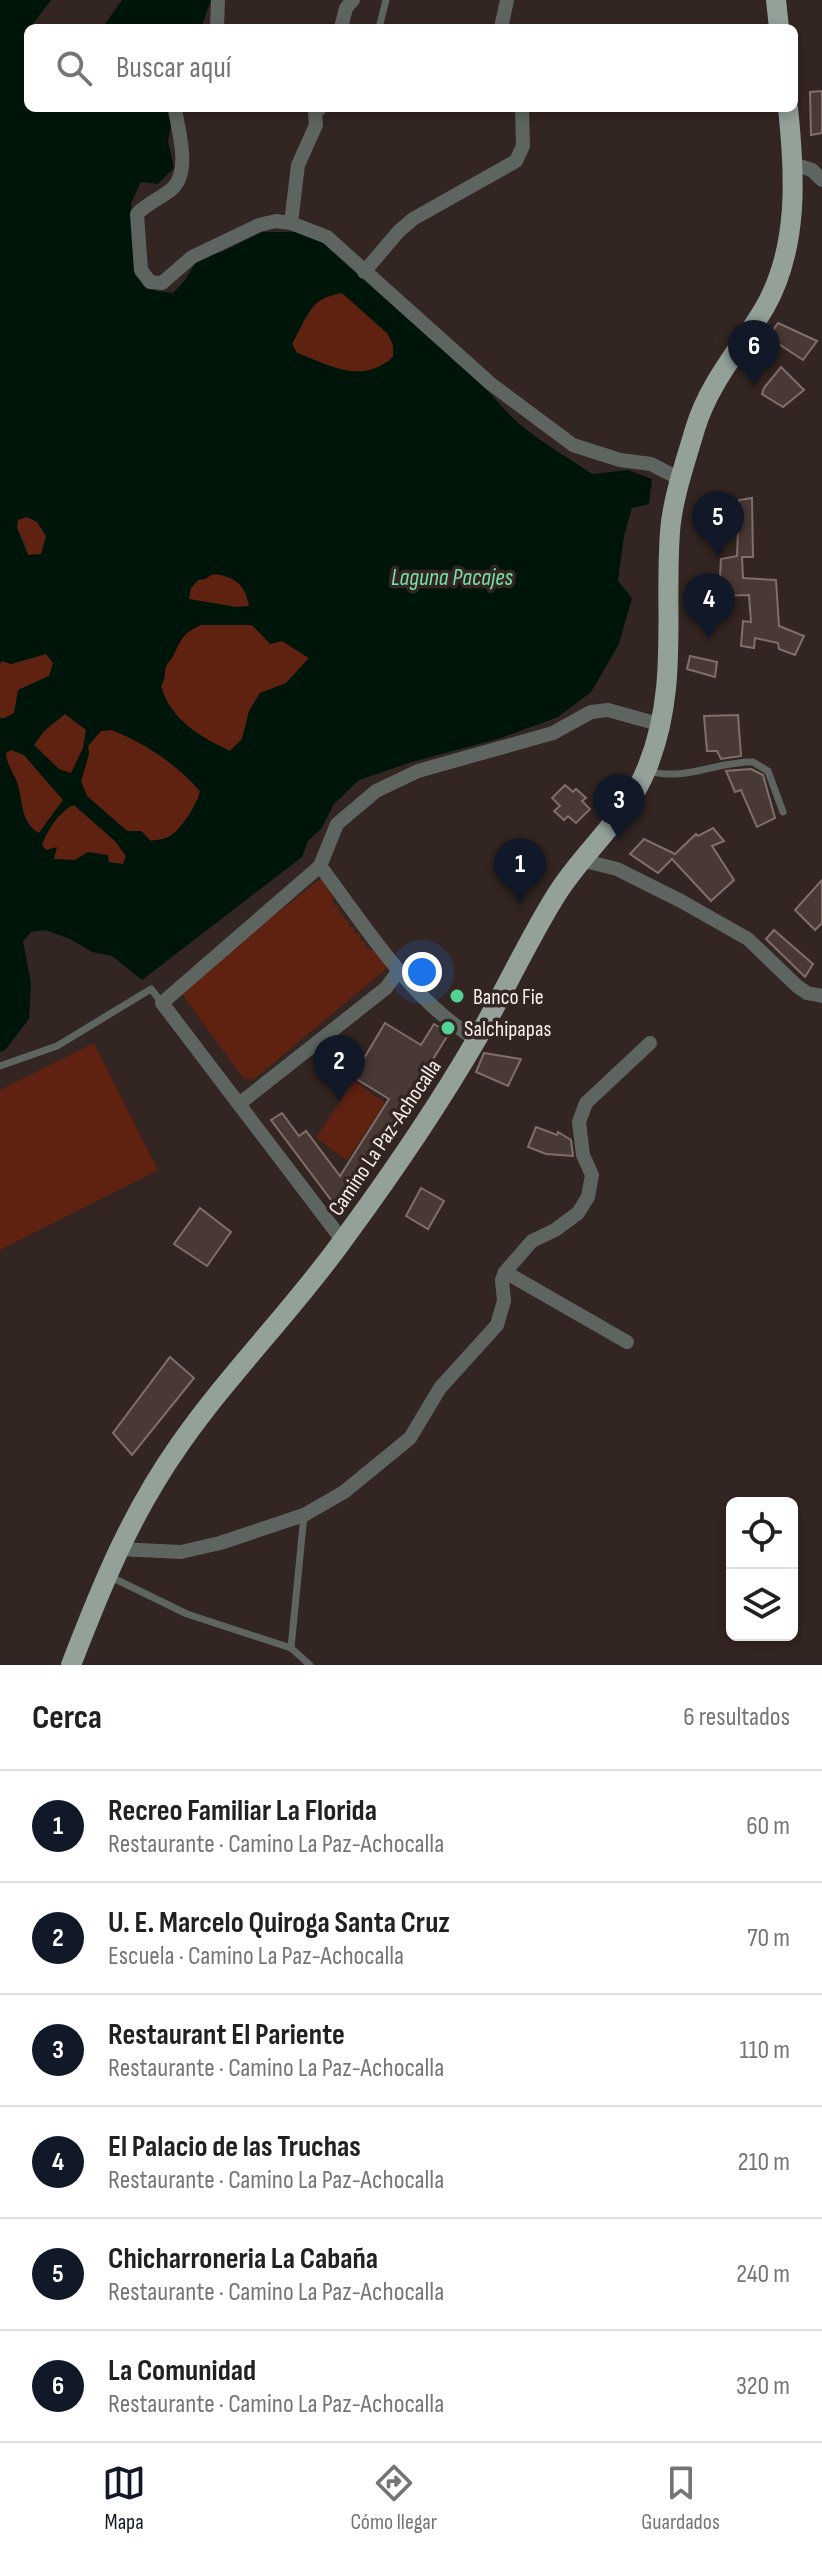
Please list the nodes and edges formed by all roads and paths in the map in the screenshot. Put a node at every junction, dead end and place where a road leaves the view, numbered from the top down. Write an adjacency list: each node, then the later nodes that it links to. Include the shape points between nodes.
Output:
1 (218, 0): 6 (street)
2 (353, 0): 7 (street)
3 (386, 0): 8 (lane)
4 (507, 0): 9 (street)
5 (776, 0): 10 (main road)
6 (217, 24)
7 (342, 24)
8 (380, 24)
9 (502, 24)
10 (779, 24)
11 (175, 112): 17 (street, via 179,180 137,214 145,277 162,283 192,257 226,240 259,225)
12 (316, 112): 17 (street, via 316,125 298,165)
13 (522, 112): 18 (street, via 523,146 516,161 413,219)
14 (788, 112): 15 (main road, Camino La Paz-Achocalla)
15 (793, 164): 16 (street); 19 (main road, Camino La Paz-Achocalla, via 785,260 764,308 714,382)
16 (822, 180)
17 (291, 223): 18 (street, via 327,237)
18 (364, 272): 19 (street, via 491,384 573,445 651,464)
19 (682, 480): 20 (main road, Camino La Paz-Achocalla, via 670,528 670,663)
20 (662, 725): 21 (main road, Camino La Paz-Achocalla); 24 (street, via 608,710 591,712 553,733 418,771 376,791 337,824)
21 (646, 770): 22 (lane, via 677,775 753,762 768,771); 23 (main road, Camino La Paz-Achocalla, via 629,803)
22 (783, 812)
23 (581, 860): 26 (street, via 617,869 692,907 748,939 807,993); 28 (main road, Camino La Paz-Achocalla, via 556,894)
24 (320, 866): 25 (street); 27 (street)
25 (399, 970): 28 (street, via 443,1017); 31 (street, via 386,988)
26 (822, 996)
27 (162, 1003): 30 (lane, via 151,989 57,1046); 31 (street)
28 (477, 1040): 32 (main road, Camino La Paz-Achocalla)
29 (650, 1043): 33 (street, via 586,1103 579,1122 592,1175 578,1213 532,1241)
30 (0, 1066)
31 (239, 1104): 32 (street)
32 (343, 1241): 36 (main road, Camino La Paz-Achocalla, via 182,1441)
33 (505, 1272): 34 (street); 35 (street, via 497,1325 440,1388 410,1438 344,1492)
34 (627, 1342)
35 (304, 1515): 36 (street, via 181,1552); 38 (lane)
36 (118, 1549): 37 (main road, Camino La Paz-Achocalla)
37 (106, 1574): 38 (lane, via 187,1614); 39 (main road, Camino La Paz-Achocalla)
38 (291, 1648): 40 (lane)
39 (71, 1665)
40 (310, 1665)

